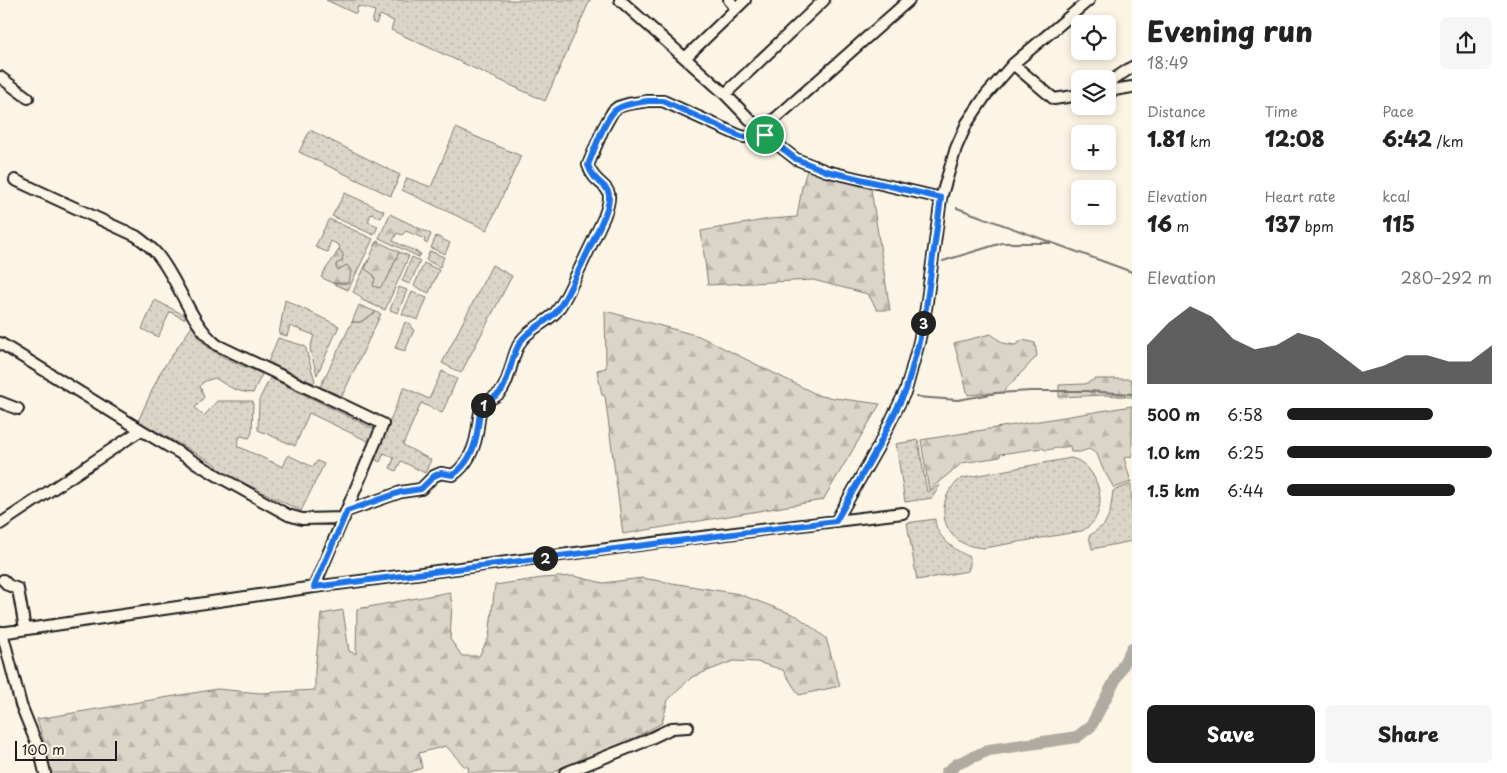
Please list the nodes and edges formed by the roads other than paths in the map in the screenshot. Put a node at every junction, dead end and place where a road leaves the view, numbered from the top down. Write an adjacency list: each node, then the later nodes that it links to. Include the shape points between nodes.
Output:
1 (620, 0): 8 (street)
2 (729, 0): 7 (street)
3 (745, 0): 7 (street)
4 (824, 0): 15 (street)
5 (909, 0): 18 (street)
6 (1089, 0): 9 (street)
7 (736, 8): 8 (street)
8 (685, 58): 15 (street)
9 (1014, 64): 16 (street, via 1054,99); 20 (street, via 986,95 967,123)
10 (1132, 67): 12 (street)
11 (0, 77): 17 (street)
12 (1116, 78)
13 (1132, 87): 14 (street)
14 (1116, 89)
15 (725, 94): 18 (street)
16 (1071, 96)
17 (28, 98)
18 (762, 132): 20 (street, via 796,159 826,171); 26 (street, via 744,137 663,101 628,104 613,111 588,165 608,191 609,205 564,300 555,313 522,338 503,389 482,407 477,440 470,457 453,475 441,473 421,489 401,492)
19 (15, 180): 26 (street, via 144,242 156,252 207,337 217,345 383,424)
20 (941, 198): 27 (street, via 926,308 906,390)
21 (0, 343): 24 (street)
22 (0, 402): 23 (street)
23 (18, 409)
24 (140, 430): 26 (street, via 288,515 302,519); 28 (street)
25 (903, 513): 27 (street)
26 (345, 515): 30 (street)
27 (836, 521): 30 (street)
28 (0, 524)
29 (3, 580): 31 (street, via 18,589)
30 (314, 587): 31 (street)
31 (25, 629): 32 (street)
32 (1, 632): 34 (street, via 21,705)
33 (688, 727): 35 (street, via 672,728)
34 (45, 773)
35 (565, 773)

